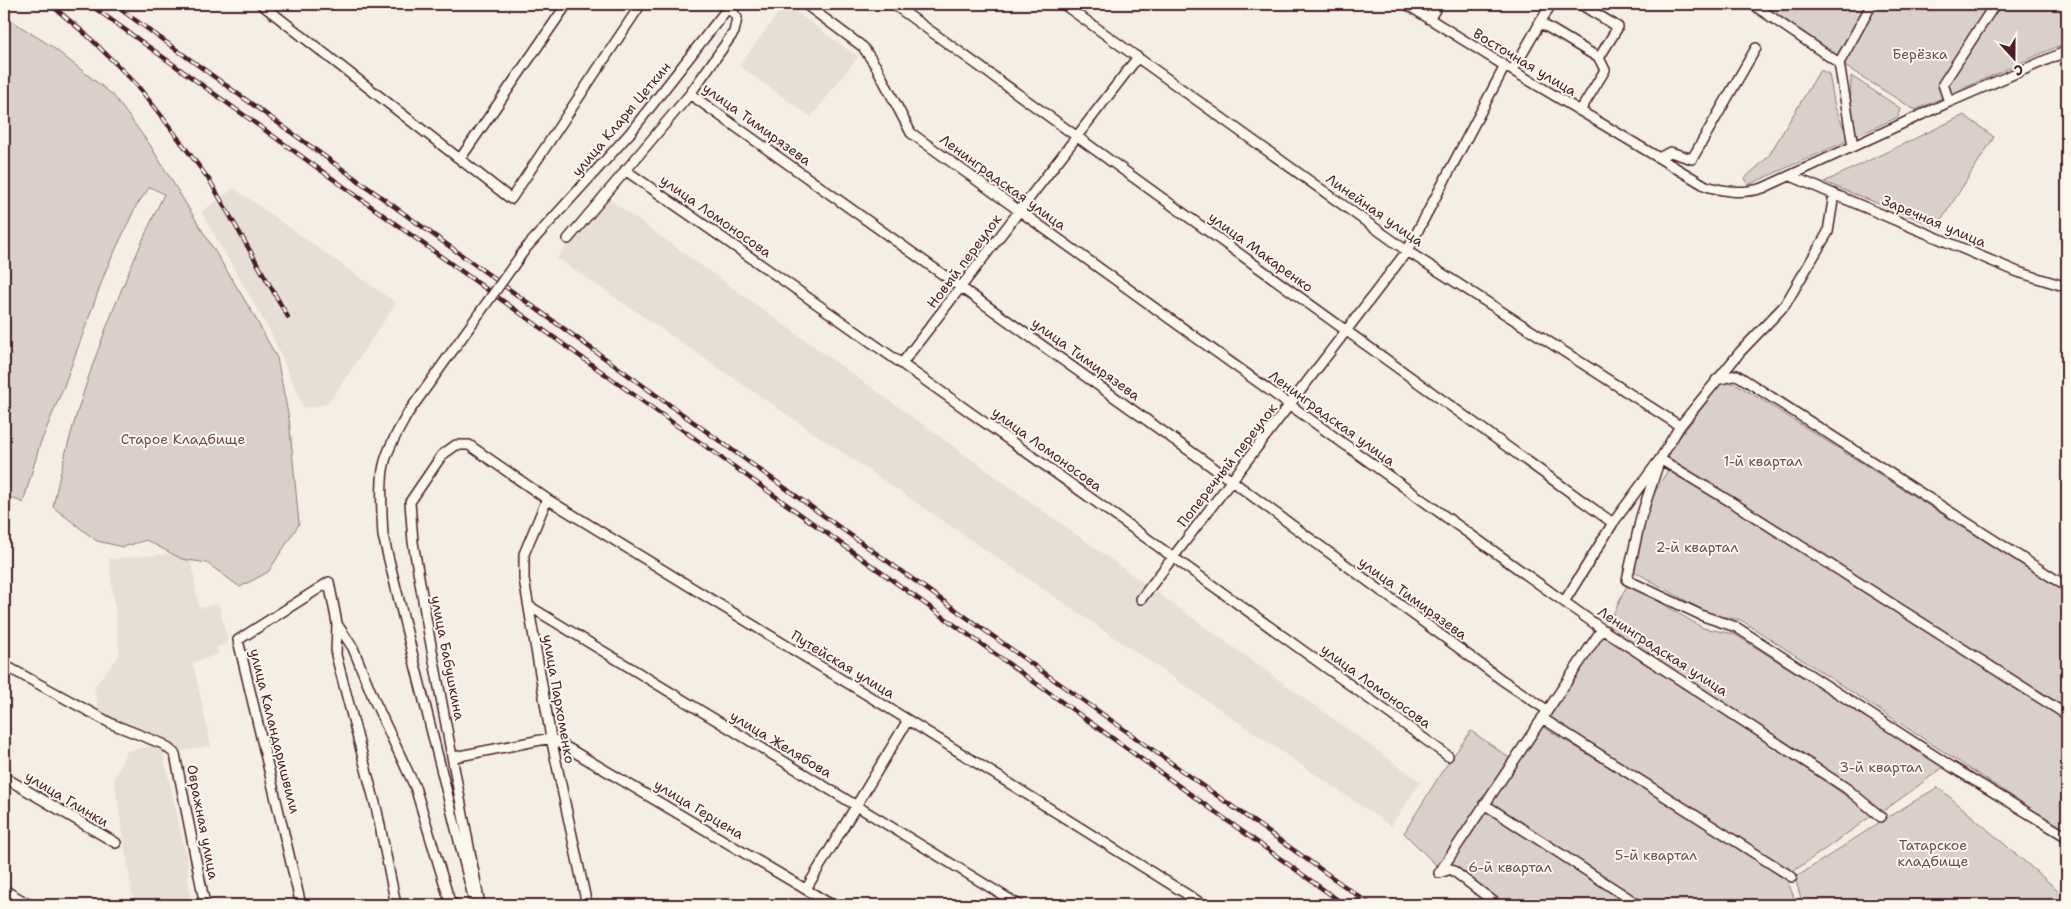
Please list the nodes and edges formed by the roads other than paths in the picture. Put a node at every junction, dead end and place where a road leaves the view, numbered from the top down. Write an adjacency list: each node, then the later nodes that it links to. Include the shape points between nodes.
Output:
1 (261, 4): 29 (street)
2 (567, 4): 29 (street)
3 (641, 4): 29 (street, via 511,199)
4 (805, 4): 33 (street, Ленинградская улица, via 863,47 911,133)
5 (893, 4): 26 (street, улица Макаренко)
6 (1063, 4): 19 (street, Линейная улица)
7 (1406, 4): 15 (street, Восточная улица)
8 (1439, 4): 15 (street)
9 (1551, 4): 16 (street, Поперечный переулок)
10 (1580, 4): 20 (street, via 1618,27)
11 (1752, 4): 21 (street)
12 (1872, 4): 21 (street)
13 (1994, 4): 24 (street, via 1944,84)
14 (728, 5): 23 (street, улица Тимирязева, via 737,18 734,32); 77 (street, улица Клары Цеткин, bridge, via 630,133 526,248 408,413 383,468 383,536)
15 (1429, 19): 22 (street, Восточная улица)
16 (1540, 22): 20 (street); 22 (street, Поперечный переулок)
17 (1756, 48): 28 (street, via 1692,159 1670,152)
18 (2067, 51): 24 (street, Восточная улица)
19 (1138, 57): 26 (street, Новый переулок); 35 (street, Линейная улица)
20 (1599, 58): 25 (street, via 1605,70)
21 (1839, 63): 27 (street)
22 (1509, 68): 25 (street, Восточная улица); 35 (street, Поперечный переулок)
23 (690, 94): 30 (street); 36 (street, улица Тимирязева)
24 (1949, 102): 27 (street, Восточная улица)
25 (1580, 111): 28 (street, Восточная улица)
26 (1076, 136): 33 (street, Новый переулок); 38 (street, улица Макаренко)
27 (1853, 146): 31 (street, Восточная улица)
28 (1659, 158): 31 (street, Восточная улица, via 1706,186 1726,192 1745,193)
29 (460, 159)
30 (625, 170): 34 (street); 39 (street, улица Ломоносова)
31 (1791, 176): 32 (street, Заречная улица)
32 (1834, 194): 37 (street, Заречная улица, via 2018,272); 40 (street, via 1828,232 1785,305)
33 (1019, 211): 36 (street, Новый переулок); 41 (street, Ленинградская улица)
34 (568, 239)
35 (1407, 251): 38 (street, Поперечный переулок); 42 (street, Линейная улица)
36 (962, 287): 39 (street, Новый переулок); 45 (street, улица Тимирязева)
37 (2067, 287)
38 (1347, 330): 41 (street, Поперечный переулок); 47 (street, улица Макаренко)
39 (903, 362): 48 (street, улица Ломоносова)
40 (1716, 380): 42 (street); 49 (street, via 1737,375)
41 (1290, 406): 45 (street, Поперечный переулок); 51 (street, Ленинградская улица)
42 (1680, 426): 44 (street)
43 (469, 445): 46 (street, Путейская улица); 62 (street, улица Бабушкина, via 456,445 442,455 410,502 414,552)
44 (1660, 460): 47 (street); 57 (street); 67 (street, via 1641,517 1627,580 1736,628)
45 (1232, 481): 48 (street, Поперечный переулок); 56 (street, улица Тимирязева)
46 (547, 499): 52 (street, улица Пархоменко, via 524,554); 59 (street, Путейская улица)
47 (1613, 522): 51 (street)
48 (1174, 556): 50 (street, Поперечный переулок); 61 (street, улица Ломоносова)
49 (2067, 587)
50 (1141, 599)
51 (1564, 602): 54 (street, Ленинградская улица)
52 (529, 606): 60 (street, улица Пархоменко); 65 (street, улица Желябова)
53 (337, 624): 74 (street, улица Каландаришвили, via 329,582 238,640); 75 (street, via 336,656 377,811); 76 (street, via 354,648 415,787 450,902)
54 (1602, 629): 56 (street); 66 (street, Ленинградская улица, via 1846,788)
55 (4, 665): 73 (street, Овражная улица, via 112,724 163,744 175,754)
56 (1547, 710): 58 (street)
57 (2067, 715)
58 (1542, 718): 64 (street); 69 (street)
59 (908, 720): 65 (street); 82 (street, Путейская улица)
60 (551, 738): 62 (street); 70 (street, улица Герцена); 79 (street, улица Пархоменко)
61 (1448, 756)
62 (454, 757): 78 (street, улица Бабушкина)
63 (4, 778): 68 (street, улица Глинки)
64 (1484, 804): 83 (street, via 1439,873 1451,869); 84 (street)
65 (855, 805): 70 (street); 81 (street, улица Желябова)
66 (1881, 817)
67 (2067, 837)
68 (116, 843)
69 (1792, 877)
70 (806, 888): 80 (street, улица Герцена)
71 (4, 890): 72 (street)
72 (30, 905)
73 (205, 905)
74 (302, 905)
75 (396, 905)
76 (455, 905)
77 (474, 905)
78 (480, 905)
79 (587, 905)
80 (832, 905)
81 (1019, 905)
82 (1204, 905)
83 (1498, 905)
84 (1639, 905)

